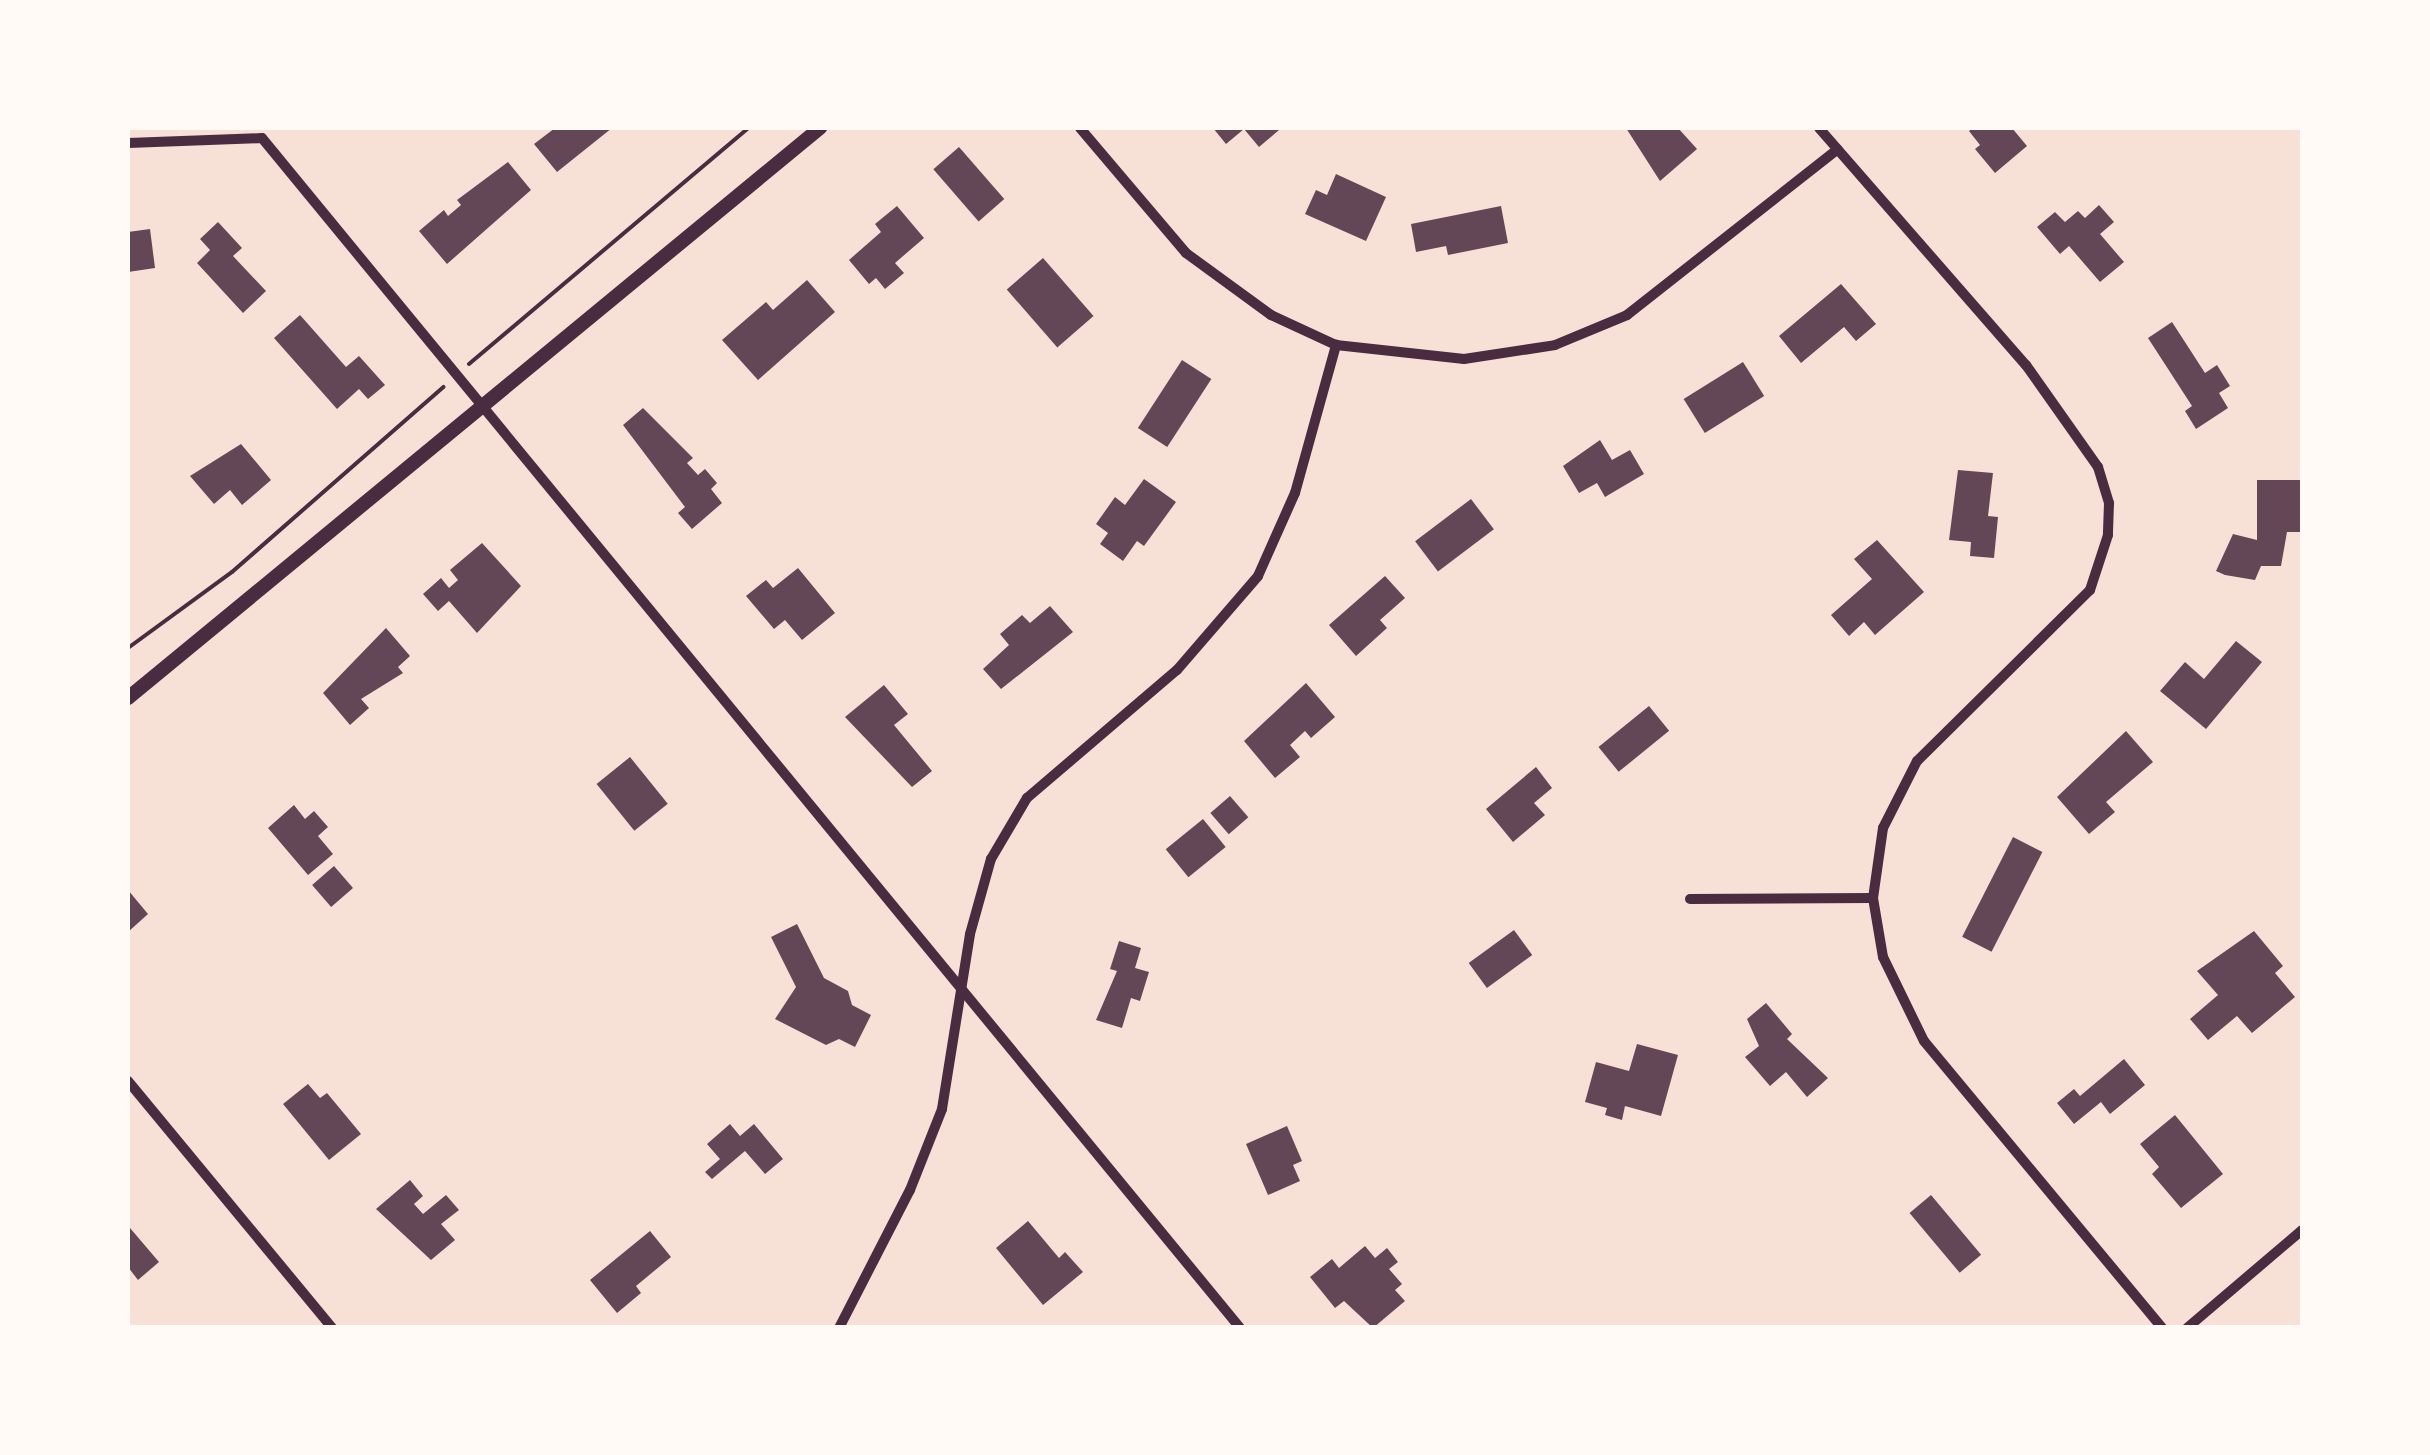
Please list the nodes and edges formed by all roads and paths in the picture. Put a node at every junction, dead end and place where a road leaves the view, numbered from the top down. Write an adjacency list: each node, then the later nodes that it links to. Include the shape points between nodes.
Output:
1 (748, 128): 9 (path)
2 (820, 128): 10 (street)
3 (1080, 128): 8 (street, via 1213,277 1270,316)
4 (1819, 128): 7 (street)
5 (264, 133): 6 (street); 9 (street)
6 (128, 144)
7 (1838, 149): 8 (street, via 1666,290 1588,334 1506,356 1464,359); 13 (street, via 2087,443 2108,503 2108,535 2090,590 1941,732 1898,791 1883,828)
8 (1336, 345): 15 (street, via 1295,493 1258,576 1177,670 1027,798 991,859)
9 (458, 374): 10 (street); 11 (path, via 232,572)
10 (484, 405): 12 (street); 15 (street)
11 (128, 648)
12 (128, 698)
13 (1873, 898): 14 (street); 21 (street, via 1883,957 1924,1041)
14 (1690, 899)
15 (963, 992): 19 (street, via 928,1150); 20 (street)
16 (128, 1081): 18 (street)
17 (2302, 1230): 22 (street)
18 (332, 1328)
19 (839, 1328)
20 (1240, 1328)
21 (2162, 1328)
22 (2186, 1328)

